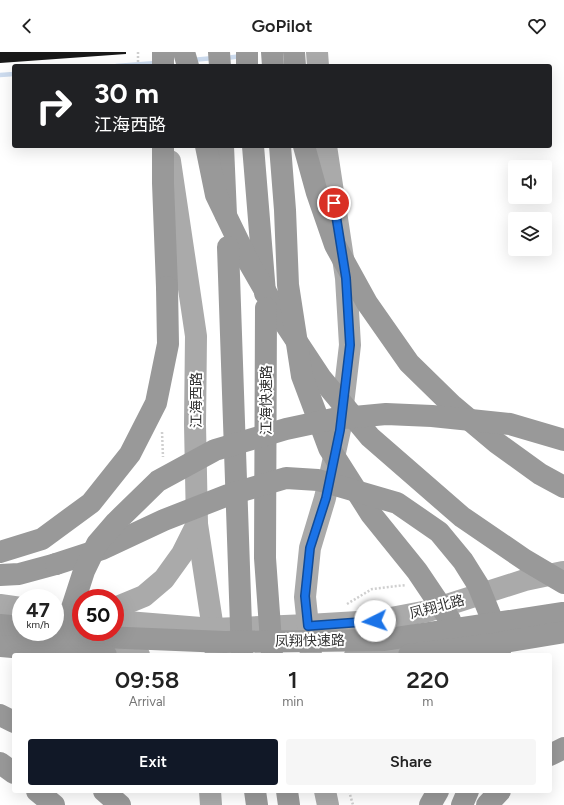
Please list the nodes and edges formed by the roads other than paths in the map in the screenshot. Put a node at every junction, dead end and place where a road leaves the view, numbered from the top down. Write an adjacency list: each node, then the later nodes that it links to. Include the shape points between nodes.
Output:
1 (163, 52): 10 (highway)
2 (184, 52): 11 (highway)
3 (219, 52): 12 (highway)
4 (247, 52): 13 (highway)
5 (272, 52): 14 (highway)
6 (294, 52): 15 (highway)
7 (317, 52): 16 (main road)
8 (144, 53): 9 (main road)
9 (155, 64)
10 (163, 64)
11 (187, 64)
12 (220, 64)
13 (246, 64)
14 (273, 64)
15 (295, 64)
16 (318, 64)
17 (163, 148): 28 (highway, bridge, via 168,344 156,402 130,454 91,503 42,539)
18 (168, 148): 27 (main road, 江海西路, via 196,336)
19 (206, 148): 31 (highway, bridge, via 216,195 248,260 278,313 330,390 370,437 462,517)
20 (223, 148): 51 (highway, bridge)
21 (253, 148): 52 (highway, 江海快速路, bridge, via 266,308 265,558)
22 (280, 148): 55 (highway, bridge, via 288,285 302,376 329,448 371,514 417,571 450,620)
23 (305, 148): 26 (highway, bridge, via 317,193 336,245 367,303 409,363 453,406 497,443 540,474)
24 (326, 148): 39 (main road, via 346,278 350,345 340,430 326,498 310,548 305,596)
25 (564, 440): 47 (highway, bridge, via 510,424 386,414 332,419 286,429 215,450 158,481 97,544 84,571 71,611)
26 (564, 487)
27 (198, 524): 33 (main road, via 182,554 164,579 144,596); 41 (main road, 江海西路)
28 (0, 552)
29 (564, 572): 39 (main road, 凤翔北路, via 525,580 428,611 375,621)
30 (0, 575): 56 (highway, bridge, via 19,574 95,551 228,495 286,478 318,480 398,503 439,532 463,561 478,585 499,637)
31 (564, 583)
32 (0, 604): 34 (main road)
33 (124, 604)
34 (12, 606)
35 (564, 612): 44 (highway, 凤翔快速路, bridge, via 383,640 225,642)
36 (564, 617): 46 (main road, via 429,642)
37 (124, 622): 41 (main road, 凤翔北路)
38 (0, 625): 40 (highway)
39 (308, 626): 41 (main road, 凤翔北路); 53 (main road)
40 (12, 627)
41 (213, 629): 50 (main road, 江海西路)
42 (564, 632): 46 (highway, bridge, via 487,645)
43 (0, 633): 49 (main road)
44 (64, 633)
45 (0, 646): 48 (highway, bridge)
46 (399, 652): 54 (main road)
47 (66, 653)
48 (107, 653)
49 (116, 653)
50 (216, 653)
51 (242, 653)
52 (272, 653)
53 (311, 653)
54 (384, 653)
55 (459, 653)
56 (500, 653)
57 (0, 715): 58 (highway)
58 (12, 721)
59 (564, 748): 60 (highway)
60 (552, 755)
61 (0, 764): 62 (highway)
62 (12, 772)
63 (39, 793): 72 (highway)
64 (107, 793): 73 (highway)
65 (115, 793): 73 (highway)
66 (210, 793): 74 (main road)
67 (255, 793): 75 (highway)
68 (287, 793): 76 (highway)
69 (437, 793): 77 (highway)
70 (467, 793): 78 (highway)
71 (498, 793): 79 (highway)
72 (54, 805)
73 (122, 805)
74 (211, 805)
75 (257, 805)
76 (289, 805)
77 (430, 805)
78 (462, 805)
79 (488, 805)

